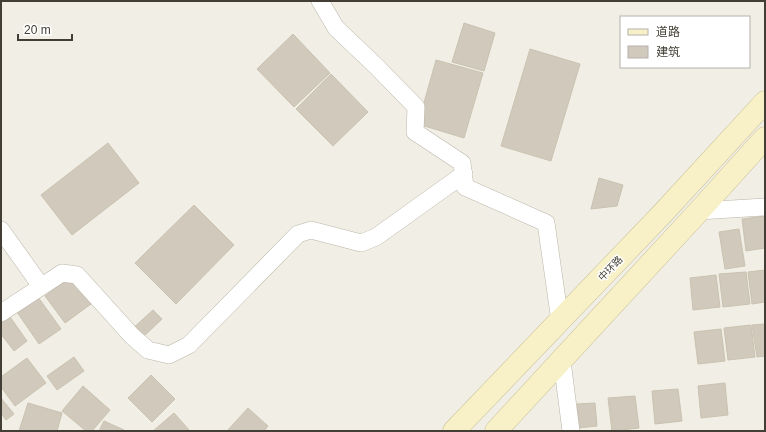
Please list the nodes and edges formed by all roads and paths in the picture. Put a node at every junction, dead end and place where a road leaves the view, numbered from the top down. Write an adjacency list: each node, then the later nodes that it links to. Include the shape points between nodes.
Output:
1 (320, 1): 4 (street, via 336,28 416,107 415,132 462,163)
2 (765, 102): 10 (street, 中环路)
3 (765, 138): 6 (street)
4 (464, 174): 8 (street, via 376,237 361,243 310,230 298,234 189,345 169,355 148,350 77,275 62,273); 10 (street, via 465,187 546,223)
5 (765, 207): 6 (street)
6 (699, 212): 11 (street)
7 (1, 230): 8 (street)
8 (41, 286): 9 (street)
9 (1, 313)
10 (560, 321): 12 (street, 中环路)
11 (562, 361): 13 (street); 14 (street)
12 (454, 431)
13 (496, 431)
14 (571, 431)

